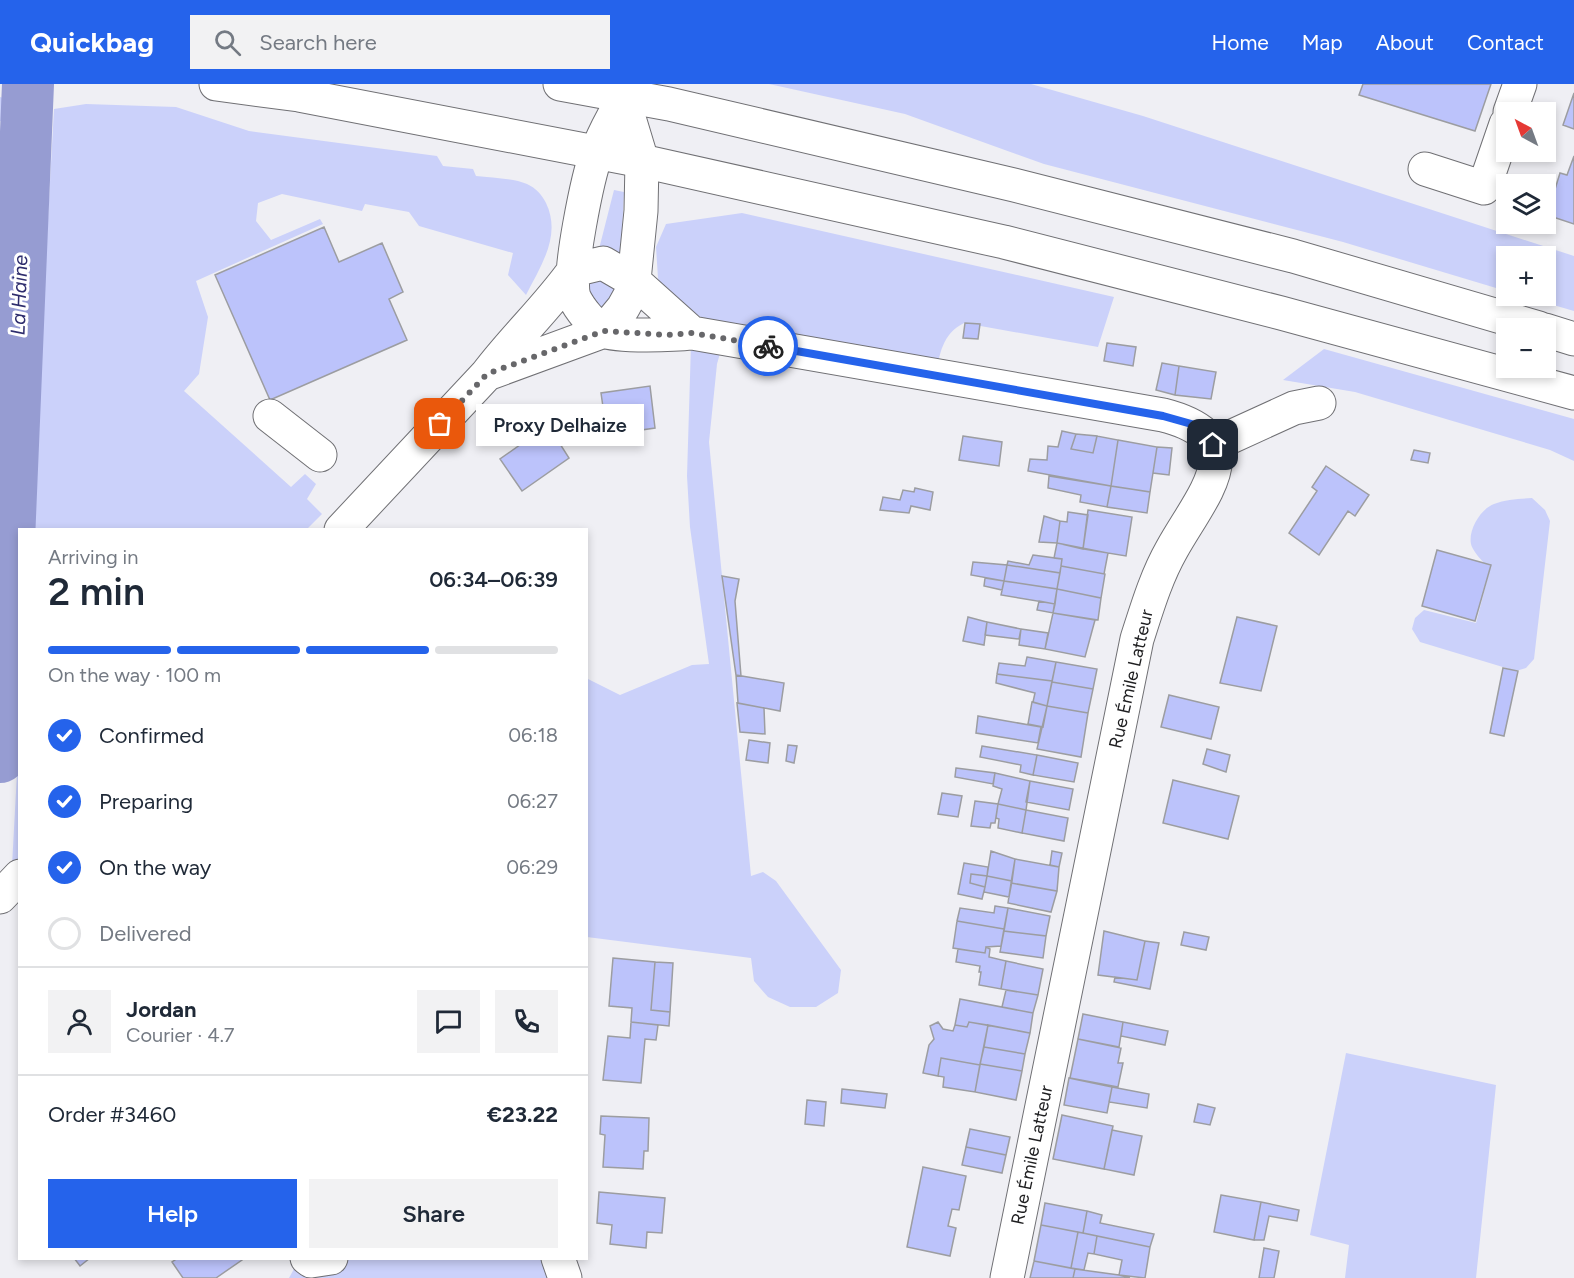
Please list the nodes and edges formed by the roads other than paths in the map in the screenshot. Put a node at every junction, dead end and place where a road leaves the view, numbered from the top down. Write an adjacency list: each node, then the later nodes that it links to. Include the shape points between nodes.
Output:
1 (216, 84): 6 (main road, via 299,95)
2 (560, 84): 4 (main road)
3 (1520, 84): 5 (main road)
4 (623, 91): 6 (main road); 8 (main road); 12 (main road, via 1293,256)
5 (1514, 102)
6 (597, 152): 8 (main road); 10 (main road)
7 (1496, 153): 9 (main road, via 1484,188)
8 (642, 161): 11 (main road); 18 (main road, via 1004,242)
9 (1425, 169)
10 (574, 270): 11 (main road, via 603,263); 13 (main road, via 574,295 584,312); 17 (main road, via 552,301)
11 (634, 281): 13 (main road, via 623,308); 14 (main road)
12 (1505, 318)
13 (604, 331): 14 (main road); 17 (main road)
14 (692, 333): 21 (main road, via 1163,416 1195,425)
15 (1556, 333): 16 (main road)
16 (1574, 339)
17 (487, 374): 23 (main road)
18 (1574, 393)
19 (1319, 403): 21 (main road, via 1294,408)
20 (270, 416): 22 (main road)
21 (1213, 445): 30 (main road, Rue Émile Latteur, via 1216,464 1210,484 1155,584 1137,639)
22 (320, 454)
23 (343, 528)
24 (18, 878): 25 (main road)
25 (0, 897)
26 (299, 1260): 28 (main road)
27 (559, 1260): 29 (main road)
28 (289, 1278)
29 (565, 1278)
30 (1007, 1278)

